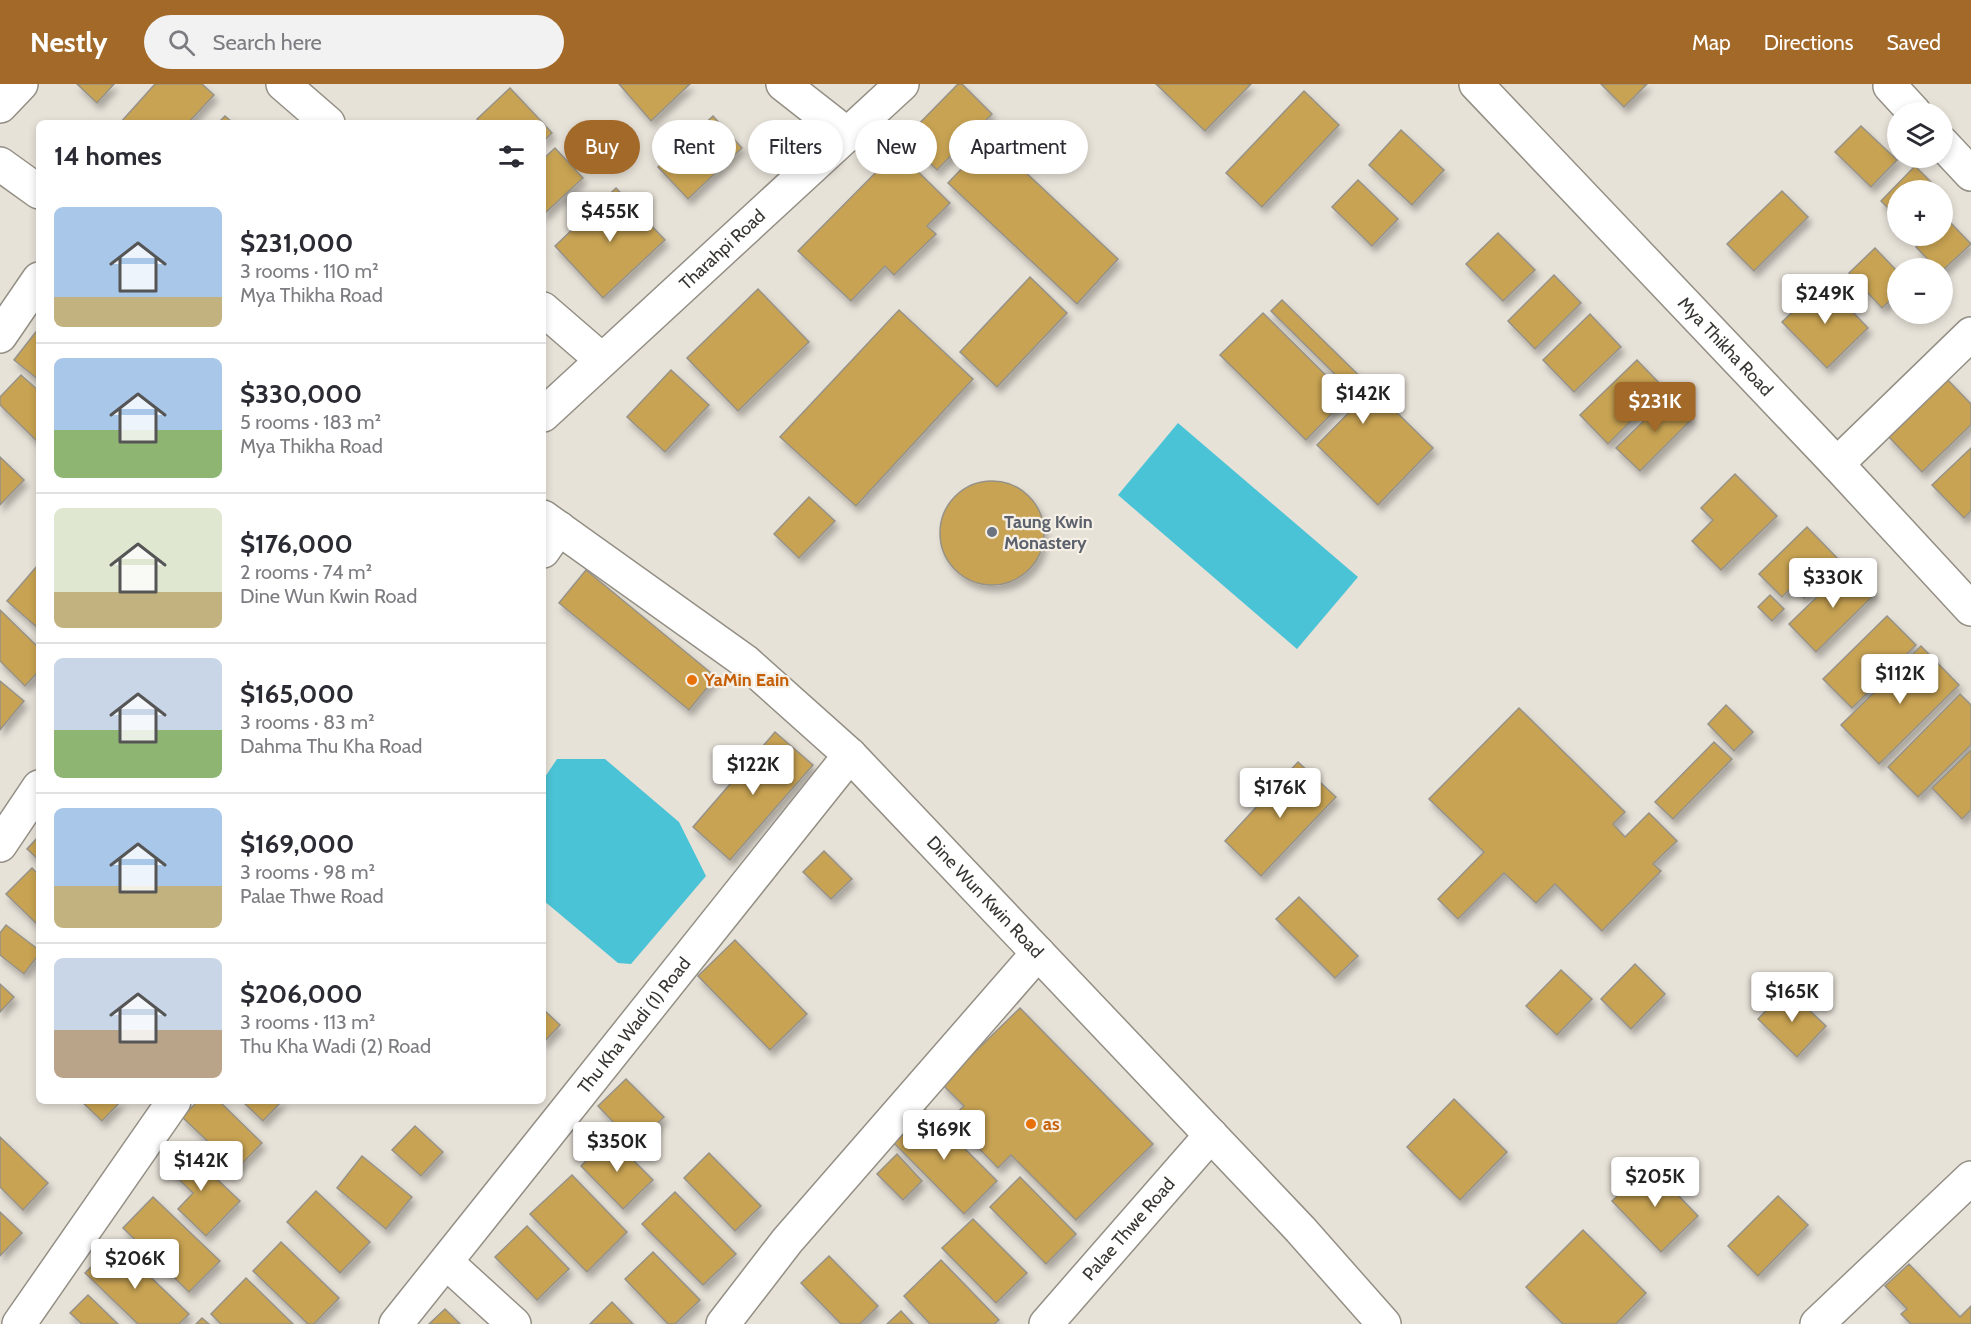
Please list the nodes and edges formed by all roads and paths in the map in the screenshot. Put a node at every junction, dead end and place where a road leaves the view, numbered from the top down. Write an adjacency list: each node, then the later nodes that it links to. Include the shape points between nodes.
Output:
1 (21, 84): 8 (street)
2 (282, 84): 9 (street)
3 (783, 84): 10 (street)
4 (902, 84): 10 (street, Tharahpi Road)
5 (1476, 84): 21 (street, Mya Thikha Road)
6 (1890, 86): 7 (street)
7 (1905, 102)
8 (0, 106)
9 (324, 120)
10 (848, 135): 19 (street, Tharahpi Road)
11 (1953, 155): 13 (street)
12 (0, 164): 14 (street)
13 (1971, 174)
14 (36, 190)
15 (36, 283): 18 (street)
16 (546, 312): 19 (street)
17 (1971, 334): 21 (street)
18 (0, 336)
19 (602, 360): 20 (street, Tharahpi Road)
20 (546, 412)
21 (1837, 464): 23 (street, Mya Thikha Road)
22 (548, 532): 24 (street, Dine Wun Kwin Road, via 746,662)
23 (1971, 609)
24 (850, 755): 27 (street, Dine Wun Kwin Road); 31 (street, Thu Kha Wadi (1) Road)
25 (36, 791): 26 (street)
26 (0, 845)
27 (1038, 953): 29 (street, Dine Wun Kwin Road); 36 (street, via 787,1241)
28 (172, 1104): 33 (street)
29 (1211, 1136): 37 (street, Palae Thwe Road); 38 (street, Dine Wun Kwin Road)
30 (1971, 1179): 32 (street)
31 (446, 1263): 34 (street, Thu Kha Wadi (1) Road); 35 (street)
32 (1830, 1320)
33 (19, 1324)
34 (396, 1324)
35 (514, 1324)
36 (723, 1324)
37 (1046, 1324)
38 (1384, 1324)

